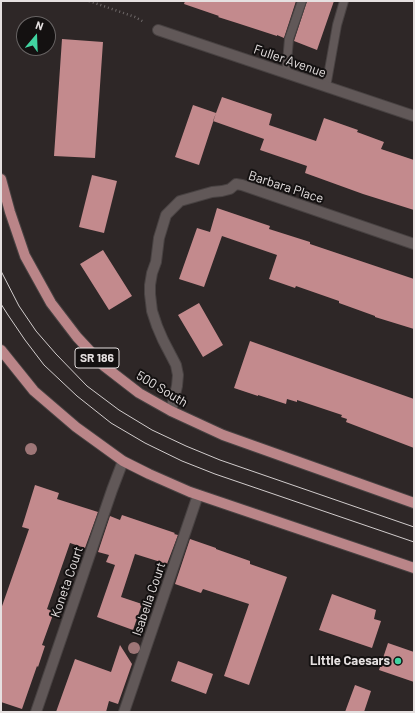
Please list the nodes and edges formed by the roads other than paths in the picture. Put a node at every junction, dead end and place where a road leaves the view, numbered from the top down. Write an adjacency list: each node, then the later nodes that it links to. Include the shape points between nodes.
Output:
1 (302, 1): 4 (lane, via 289,39)
2 (344, 1): 5 (lane)
3 (158, 30): 4 (street, Fuller Avenue)
4 (286, 74): 5 (street, Fuller Avenue)
5 (326, 87): 6 (street, Fuller Avenue)
6 (414, 116)
7 (1, 179): 10 (main road, 500 South / SR 186, via 25,256 51,303 104,366 139,392)
8 (414, 244): 10 (street, Barbara Place, via 242,185 236,184 230,189 180,201 166,215 150,285 152,311 178,375)
9 (1, 350): 11 (main road, via 34,391 76,427)
10 (171, 411): 13 (main road, 500 South / SR 186, via 223,436)
11 (123, 461): 12 (main road); 15 (street, Koneta Court)
12 (198, 495): 14 (main road); 16 (street, Isabella Court)
13 (414, 503)
14 (414, 568)
15 (36, 712)
16 (124, 712)

